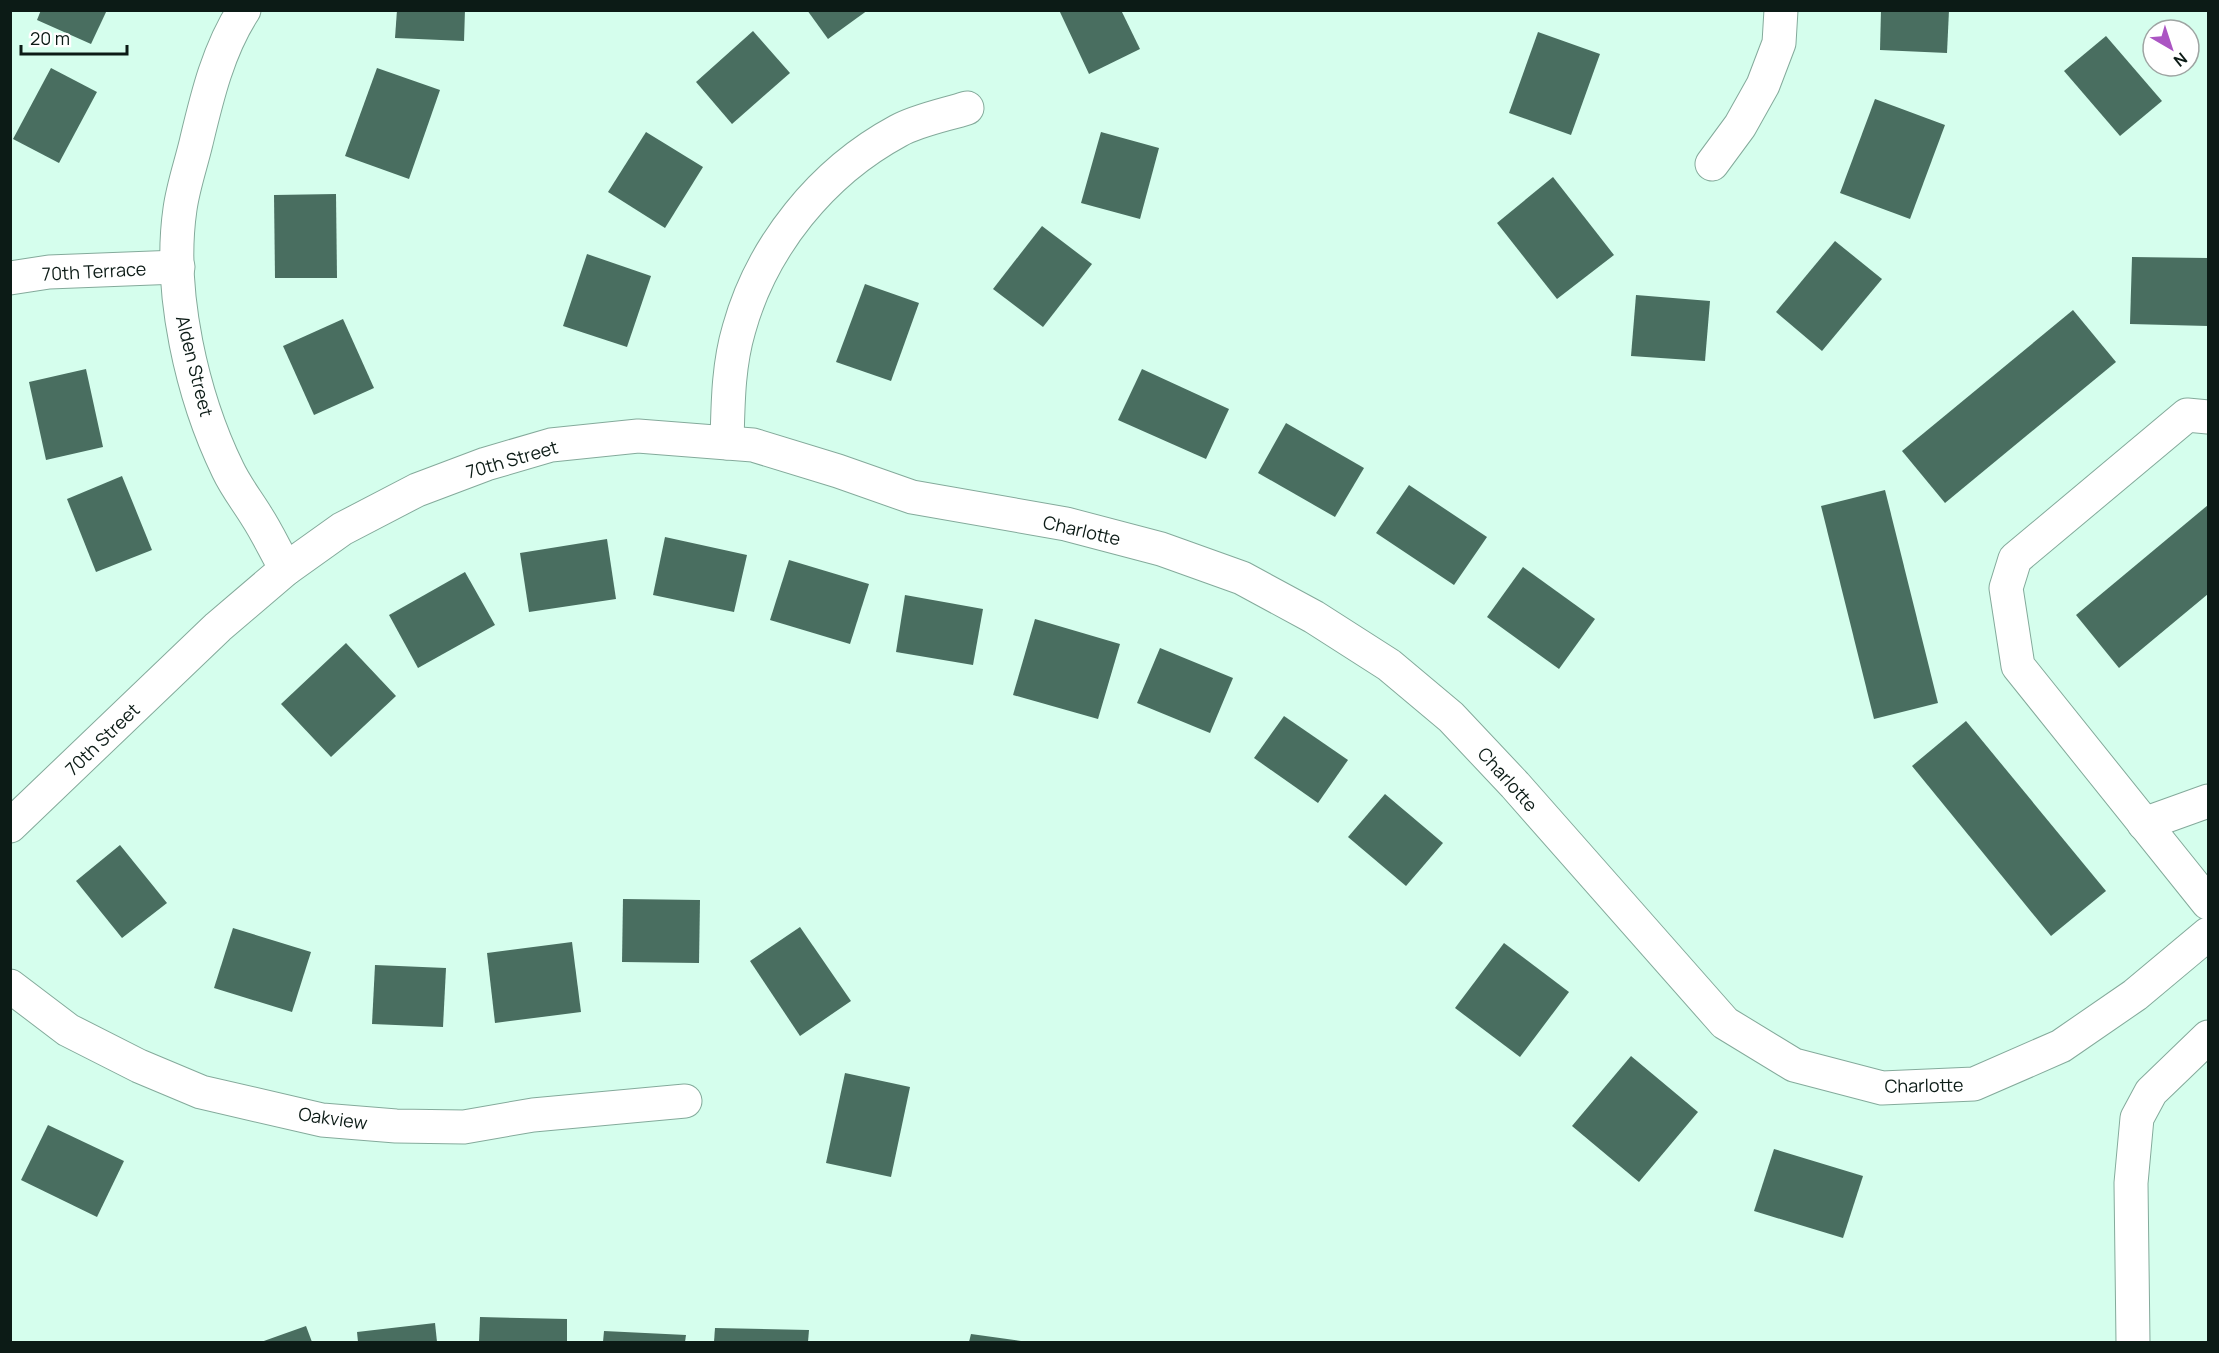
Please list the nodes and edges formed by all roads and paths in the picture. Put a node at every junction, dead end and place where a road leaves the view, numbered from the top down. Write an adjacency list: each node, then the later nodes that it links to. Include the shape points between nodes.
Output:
1 (244, 10): 5 (street, Alden Street, via 217,64 201,120 180,209)
2 (1781, 10): 4 (street, via 1779,43 1763,85)
3 (967, 108): 8 (street, via 900,130 862,153 827,182 771,252 738,330)
4 (1712, 164)
5 (177, 267): 6 (street, 70th Terrace, via 49,272); 9 (street, Alden Street, via 180,316 210,428 229,471)
6 (10, 278)
7 (2208, 417): 11 (street, via 2187,415 2014,559 2006,588 2018,666)
8 (727, 443): 9 (street, 70th Street, via 638,436 540,448 417,490 342,529); 14 (street, Charlotte, via 753,444 912,497 1066,524 1161,549 1242,578 1314,617 1389,665 1452,717 1725,1023 1794,1065 1882,1088 1974,1084 2061,1046 2135,995)
9 (285, 569): 12 (street, 70th Street, via 218,627)
10 (2208, 801): 11 (street)
11 (2144, 824): 13 (street)
12 (10, 826)
13 (2208, 903)
14 (2208, 934)
15 (10, 986): 17 (street, Oakview, via 68,1030 139,1066 201,1092 322,1120 464,1126 533,1115)
16 (2208, 1037): 18 (street, via 2151,1092 2137,1118 2131,1183)
17 (685, 1101)
18 (2133, 1342)

